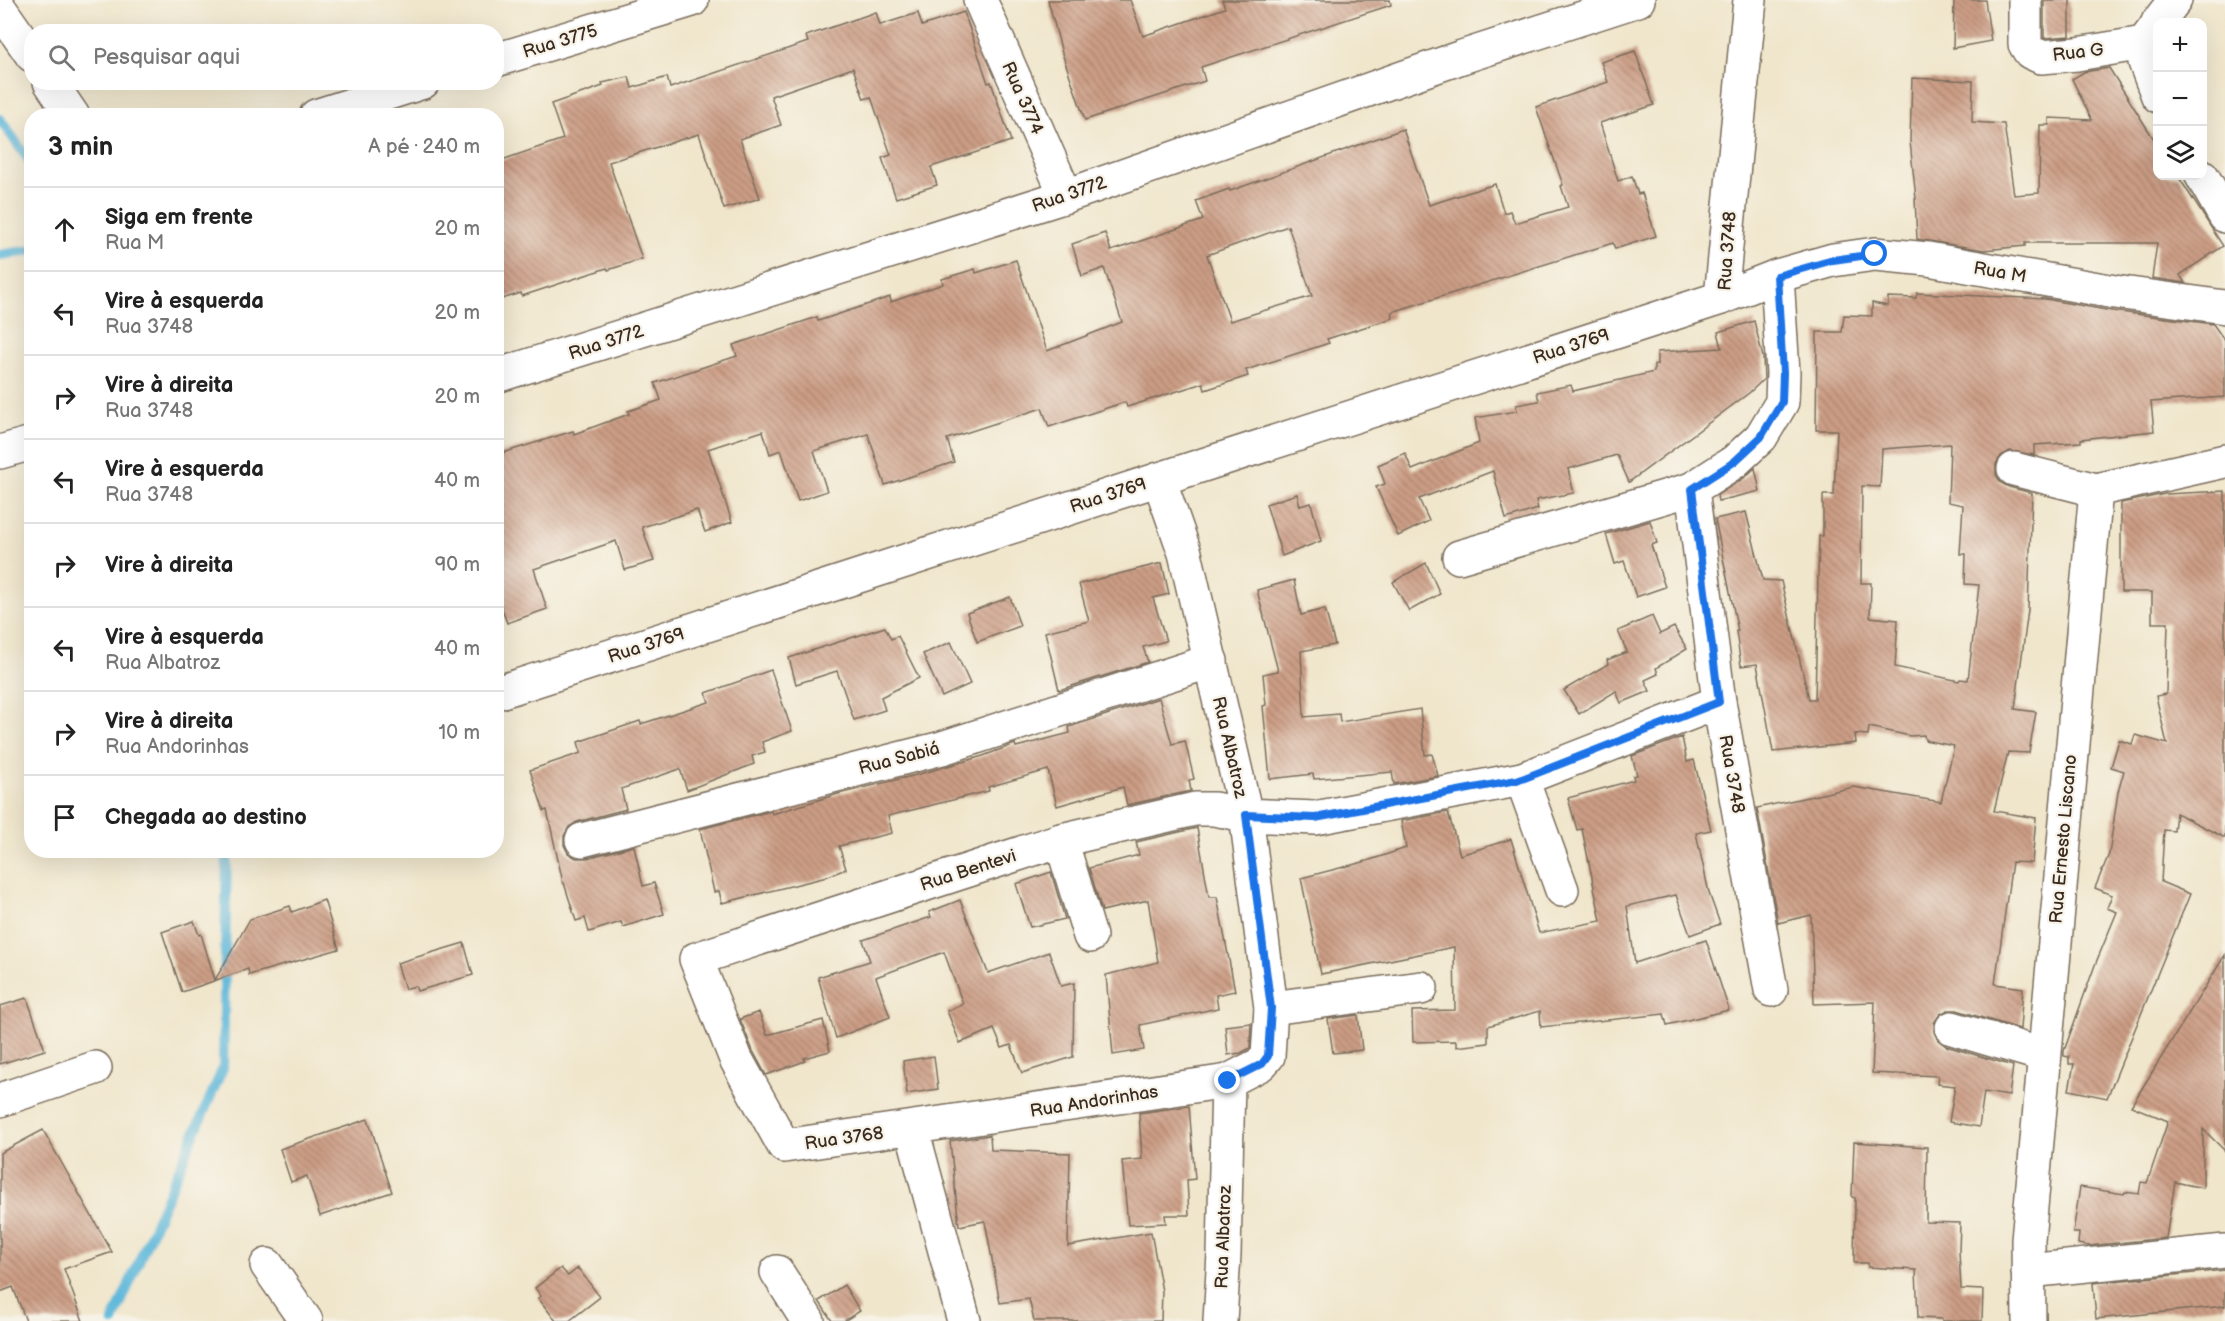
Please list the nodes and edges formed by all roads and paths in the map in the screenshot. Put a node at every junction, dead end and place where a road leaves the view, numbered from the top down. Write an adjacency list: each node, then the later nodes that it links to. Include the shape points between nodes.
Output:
1 (692, 0): 11 (street, Rua 3775)
2 (980, 0): 18 (street, Rua 3774)
3 (1638, 0): 18 (street, Rua 3772, via 1462,57)
4 (1750, 0): 21 (street, Rua 3748)
5 (2025, 0): 9 (street, Rua G, via 2025,44 2030,52 2041,57 2077,54)
6 (2175, 0): 8 (street)
7 (0, 9): 10 (street)
8 (2162, 18)
9 (2153, 30): 12 (street, via 2145,62)
10 (24, 44)
11 (504, 58)
12 (2153, 85)
13 (55, 90): 15 (street)
14 (398, 90): 16 (street)
15 (68, 108)
16 (341, 108)
17 (2204, 180): 19 (street)
18 (1066, 196): 23 (street, Rua 3772)
19 (2225, 216)
20 (1777, 276): 21 (street, Rua 3748); 22 (street, Rua M, via 1833,260 1875,254); 29 (street, via 1782,402 1761,437 1734,462)
21 (1721, 298): 28 (street, Rua 3769)
22 (2225, 307)
23 (504, 373)
24 (24, 445): 25 (street)
25 (0, 452)
26 (2225, 461): 30 (street)
27 (2014, 470): 30 (street)
28 (1159, 479): 32 (street, Rua Albatroz, via 1185,553); 33 (street, Rua 3769)
29 (1692, 489): 31 (street); 34 (street, Rua 3748)
30 (2096, 490): 46 (street, Rua Ernesto Liscano)
31 (1459, 557)
32 (1211, 661): 36 (street, Rua Albatroz); 37 (street, Rua Sabiá, via 942,748)
33 (504, 690)
34 (1719, 702): 35 (street, Rua Bentevi); 43 (street, Rua 3748)
35 (1522, 779): 36 (street, Rua Bentevi, via 1315,818); 39 (street)
36 (1246, 815): 38 (street, Rua Bentevi, via 1195,809); 44 (street, Rua Albatroz)
37 (582, 840)
38 (1061, 840): 40 (street); 41 (street, Rua Bentevi)
39 (1562, 890)
40 (1090, 936)
41 (696, 959): 51 (street, Rua 3768, via 736,1059 784,1146)
42 (1420, 988): 44 (street)
43 (1771, 990)
44 (1271, 1008): 47 (street, Rua Albatroz)
45 (1952, 1028): 46 (street)
46 (2043, 1055): 54 (street, Rua Ernesto Liscano)
47 (1268, 1056): 49 (street, Rua Andorinhas, via 1262,1064)
48 (95, 1068): 50 (street)
49 (1228, 1081): 51 (street, Rua Andorinhas); 59 (street, Rua Albatroz)
50 (0, 1100)
51 (912, 1129): 58 (street)
52 (2225, 1251): 54 (street)
53 (267, 1265): 56 (street)
54 (2028, 1271): 60 (street, Rua Ernesto Liscano)
55 (777, 1272): 57 (street)
56 (306, 1321)
57 (808, 1321)
58 (964, 1321)
59 (1220, 1321)
60 (2029, 1321)

